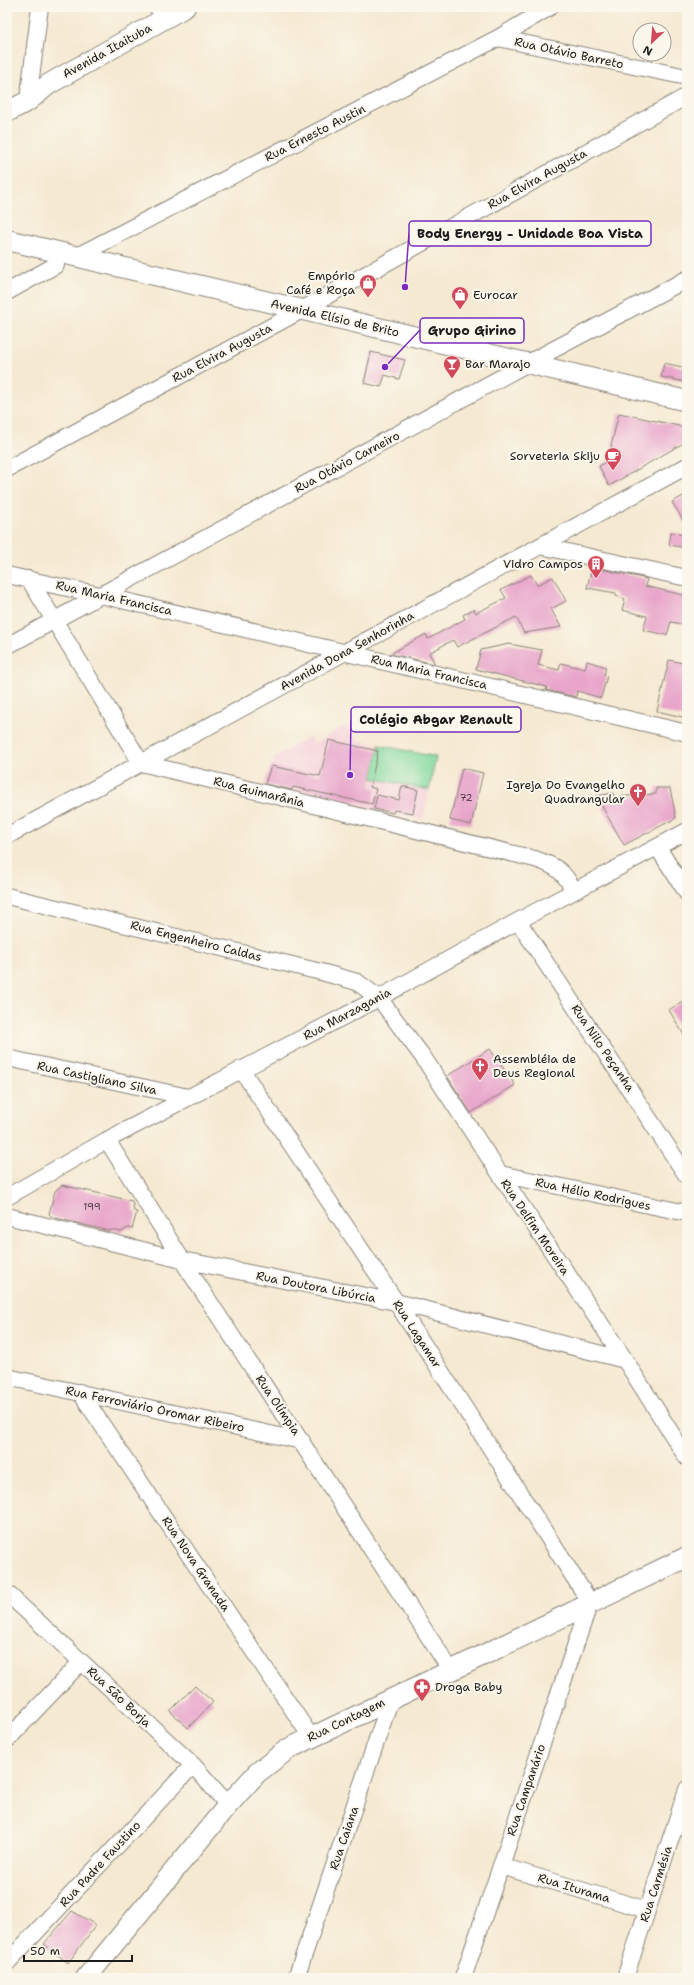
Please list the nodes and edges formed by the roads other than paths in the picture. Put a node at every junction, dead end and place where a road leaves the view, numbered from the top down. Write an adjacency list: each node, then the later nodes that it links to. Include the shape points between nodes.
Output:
1 (40, 7): 7 (street)
2 (157, 7): 4 (street)
3 (550, 7): 5 (street, Rua Ernesto Austin)
4 (181, 9): 7 (street, Avenida Itaituba)
5 (498, 38): 6 (street, Rua Otávio Barreto); 13 (street, Rua Ernesto Austin)
6 (687, 77)
7 (28, 95): 9 (street, Avenida Itaituba); 10 (street, Avenida Itaituba)
8 (687, 96): 17 (street, Rua Elvira Augusta)
9 (7, 100)
10 (7, 112)
11 (7, 240): 13 (street, Avenida Elísio de Brito)
12 (7, 253): 14 (street, Avenida Elísio de Brito)
13 (77, 256): 17 (street, Avenida Elísio de Brito)
14 (56, 265): 16 (street); 17 (street, Avenida Elísio de Brito)
15 (687, 279): 18 (street, Rua Otávio Carneiro)
16 (7, 292)
17 (294, 314): 18 (street, Avenida Elísio de Brito); 22 (street, Rua Elvira Augusta)
18 (522, 367): 19 (street, Avenida Elísio de Brito); 20 (street, Avenida Elísio de Brito); 27 (street, Rua Otávio Carneiro)
19 (687, 402)
20 (687, 412)
21 (687, 466): 23 (street, Avenida Dona Senhorinha)
22 (7, 469)
23 (540, 546): 25 (street); 30 (street, Avenida Dona Senhorinha)
24 (7, 575): 26 (street, Rua Maria Francisca)
25 (687, 578)
26 (29, 579): 27 (street, Rua Maria Francisca); 28 (street)
27 (100, 595): 28 (street, Rua Otávio Carneiro); 30 (street, Rua Maria Francisca)
28 (54, 620): 29 (street, Rua Otávio Carneiro); 32 (street)
29 (7, 646)
30 (344, 652): 31 (street, Rua Maria Francisca); 32 (street, Avenida Dona Senhorinha)
31 (687, 733)
32 (141, 763): 34 (street, Avenida Dona Senhorinha); 36 (street, Rua Guimarânia, via 535,859 558,868)
33 (687, 831): 35 (street, Rua Marzagania)
34 (7, 836)
35 (658, 848): 36 (street, Rua Marzagania); 37 (street)
36 (574, 891): 39 (street, Rua Marzagania)
37 (687, 893)
38 (7, 896): 40 (street, Rua Engenheiro Caldas, via 325,973 357,982)
39 (518, 921): 40 (street, Rua Marzagania); 46 (street, Rua Nilo Peçanha)
40 (380, 998): 42 (street, Rua Marzagania); 45 (street, Rua Delfim Moreira, via 423,1057)
41 (7, 1058): 43 (street, Rua Castigliano Silva)
42 (241, 1069): 43 (street, Rua Marzagania); 51 (street, Rua Lagamar)
43 (188, 1097): 44 (street, Rua Marzagania)
44 (107, 1140): 47 (street, Rua Marzagania); 50 (street, Rua Olímpia)
45 (500, 1174): 48 (street, Rua Hélio Rodrigues); 52 (street, Rua Delfim Moreira)
46 (687, 1176)
47 (7, 1197)
48 (687, 1213)
49 (7, 1216): 50 (street, Rua Doutora Libúrcia)
50 (182, 1260): 51 (street, Rua Doutora Libúrcia); 55 (street, Rua Olímpia)
51 (396, 1302): 52 (street, Rua Doutora Libúrcia); 59 (street, Rua Lagamar)
52 (625, 1360): 56 (street, Rua Delfim Moreira)
53 (7, 1376): 54 (street, Rua Ferroviário Oromar Ribeiro)
54 (80, 1392): 55 (street, Rua Ferroviário Oromar Ribeiro); 63 (street, Rua Nova Granada)
55 (302, 1441): 61 (street, Rua Olímpia)
56 (687, 1458)
57 (685, 1559): 59 (street, Rua Contagem)
58 (7, 1593): 60 (street, Rua São Borja)
59 (590, 1602): 61 (street, Rua Contagem); 68 (street, Rua Campanário)
60 (81, 1662): 64 (street); 65 (street, Rua São Borja)
61 (450, 1669): 62 (street, Rua Contagem)
62 (391, 1698): 63 (street, Rua Contagem); 72 (street, Rua Caiana)
63 (312, 1737): 67 (street, Rua Contagem, via 288,1749 267,1764)
64 (7, 1740)
65 (192, 1765): 67 (street, Rua São Borja); 70 (street, Rua Padre Faustino)
66 (687, 1789): 69 (street, Rua Carmésia)
67 (228, 1805): 71 (street, Rua Contagem)
68 (501, 1866): 69 (street, Rua Iturama); 73 (street, Rua Campanário)
69 (647, 1910): 74 (street, Rua Carmésia)
70 (7, 1963)
71 (92, 1976)
72 (296, 1978)
73 (463, 1978)
74 (625, 1978)

